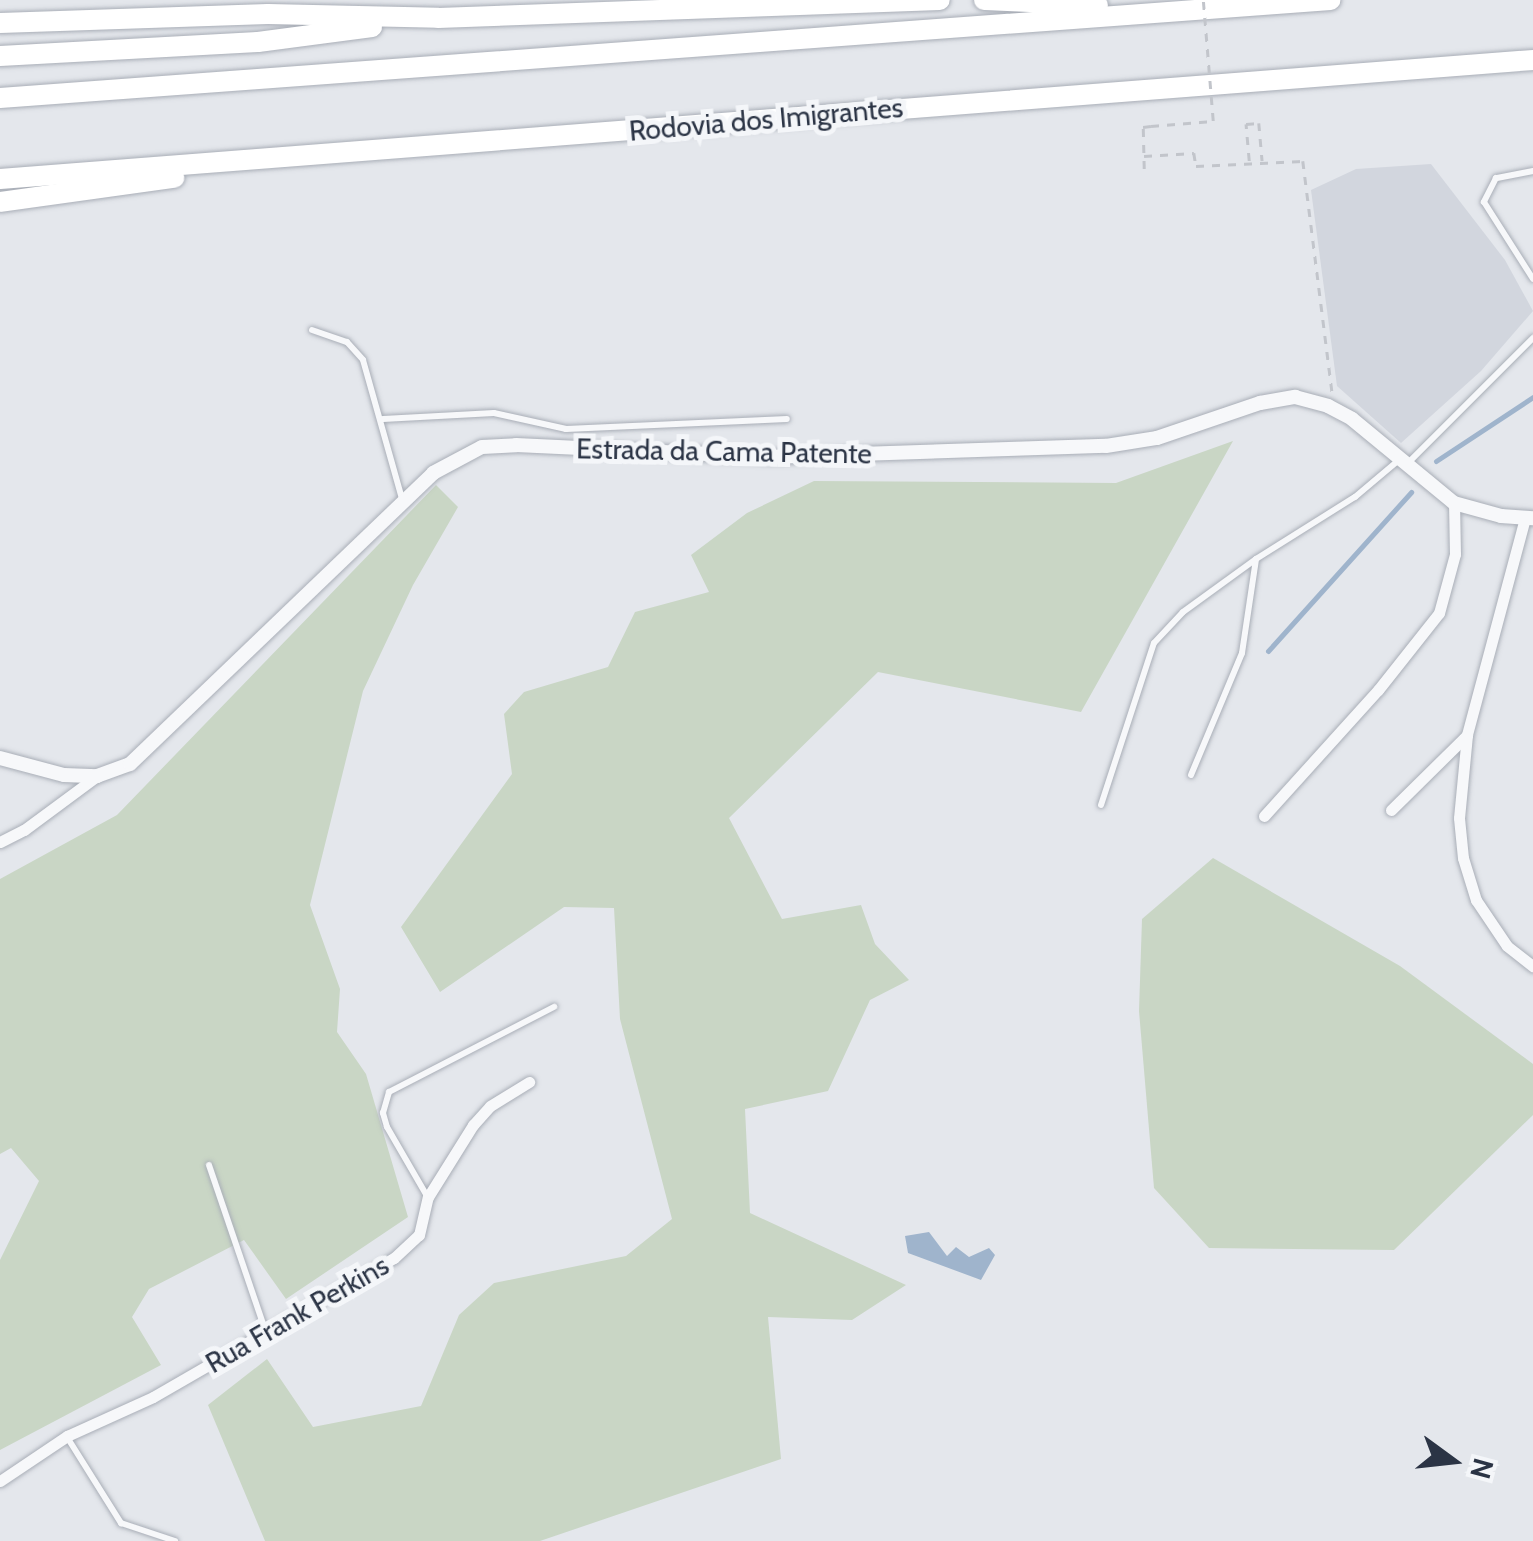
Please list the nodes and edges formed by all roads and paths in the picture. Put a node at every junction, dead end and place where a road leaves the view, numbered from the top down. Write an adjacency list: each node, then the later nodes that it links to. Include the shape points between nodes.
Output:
1 (940, 0): 5 (highway)
2 (984, 0): 4 (highway)
3 (1330, 0): 4 (highway)
4 (1201, 5): 9 (highway); 10 (path, bridge, via 1213,120 1142,127)
5 (438, 18): 6 (highway, via 268,14); 7 (highway, via 258,42)
6 (0, 22)
7 (0, 56)
8 (1533, 60): 11 (highway, Rodovia dos Imigrantes)
9 (0, 98)
10 (1144, 156): 13 (path, via 1194,154 1196,166); 14 (path)
11 (234, 162): 16 (highway, Rodovia dos Imigrantes); 17 (highway, via 161,181)
12 (1262, 162): 13 (path); 13 (path, via 1259,124 1246,124); 21 (path, via 1303,161 1332,394)
13 (1249, 163)
14 (1144, 169)
15 (1533, 171): 18 (lane, via 1496,178 1484,202)
16 (0, 179)
17 (0, 202)
18 (1533, 279)
19 (312, 330): 22 (lane, via 347,342 363,360)
20 (1533, 338): 24 (lane)
21 (1328, 406): 24 (street, Estrada da Cama Patente); 25 (street, Estrada da Cama Patente, via 1280,398 1157,438 1106,446 768,457 482,447 458,456)
22 (382, 419): 23 (lane, via 494,413 566,429); 25 (lane)
23 (787, 419)
24 (1402, 463): 26 (street, Estrada da Cama Patente); 28 (lane)
25 (402, 500): 32 (street, Estrada da Cama Patente, via 150,748)
26 (1454, 503): 27 (street, Estrada da Cama Patente); 35 (street, via 1455,554 1439,613)
27 (1529, 518): 29 (street)
28 (1256, 559): 31 (lane, via 1242,653); 33 (lane, via 1183,612 1154,643)
29 (1466, 734): 34 (street); 37 (street, via 1463,858 1490,927)
30 (0, 758): 32 (street, via 64,775)
31 (1191, 775)
32 (97, 776): 36 (street)
33 (1101, 805)
34 (1390, 810)
35 (1264, 816)
36 (0, 842)
37 (1533, 966)
38 (554, 1007): 41 (lane, via 389,1092 387,1127)
39 (528, 1082): 41 (street, Rua Frank Perkins, via 490,1106)
40 (209, 1165): 42 (lane)
41 (428, 1197): 42 (street, Rua Frank Perkins, via 424,1223 411,1244)
42 (266, 1333): 43 (street, Rua Frank Perkins, via 153,1398)
43 (67, 1436): 44 (street, Rua Frank Perkins); 45 (lane, via 121,1523)
44 (0, 1482)
45 (176, 1541)

